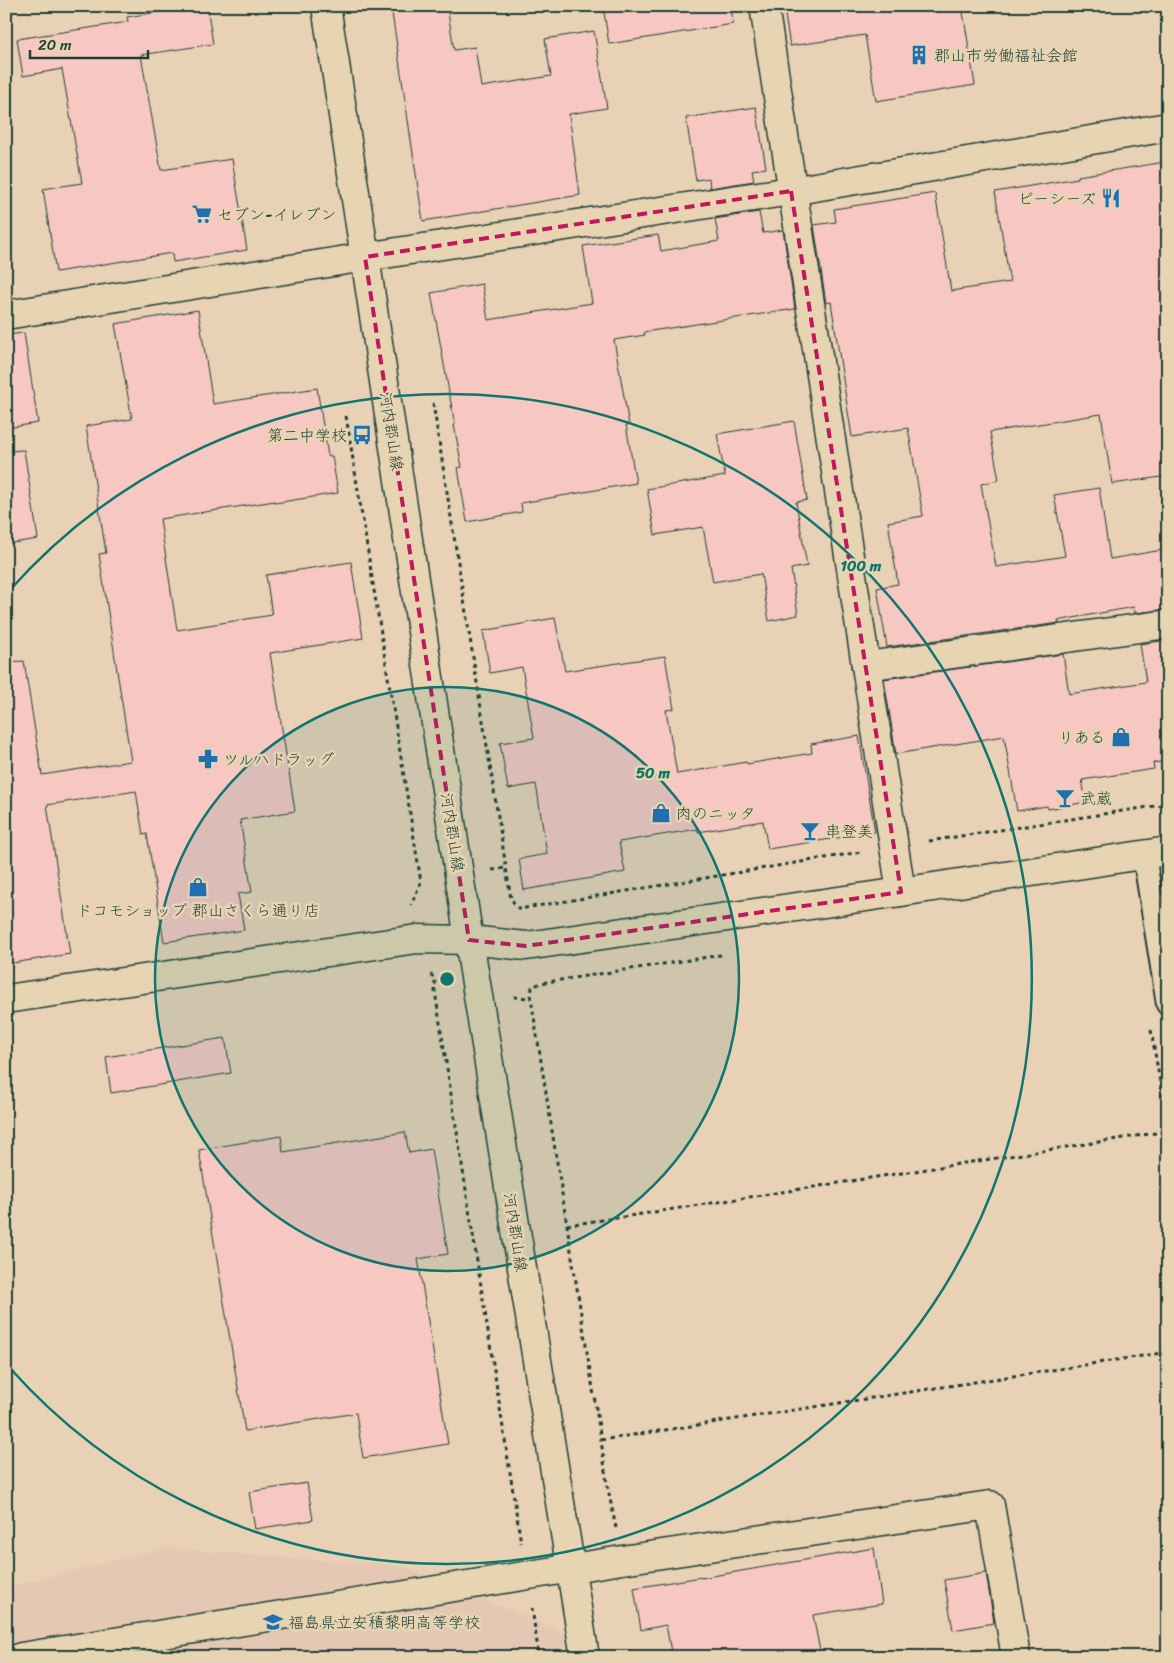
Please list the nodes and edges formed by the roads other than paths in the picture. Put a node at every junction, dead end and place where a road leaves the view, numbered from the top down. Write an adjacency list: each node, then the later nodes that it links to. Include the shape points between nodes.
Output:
1 (326, 6): 5 (street, 河内郡山線)
2 (764, 6): 4 (street)
3 (1168, 127): 4 (street)
4 (791, 191): 5 (street); 8 (street)
5 (365, 257): 6 (street); 11 (street, 河内郡山線)
6 (6, 315)
7 (1168, 624): 8 (street)
8 (866, 666): 10 (street)
9 (1156, 853): 10 (street); 13 (lane)
10 (901, 892): 11 (street, via 526,946)
11 (469, 940): 12 (street, via 417,939); 14 (street, 河内郡山線)
12 (6, 999)
13 (1168, 1004)
14 (570, 1568): 15 (street); 16 (street, 河内郡山線); 17 (street, via 990,1505)
15 (21, 1657)
16 (585, 1657)
17 (1016, 1657)

